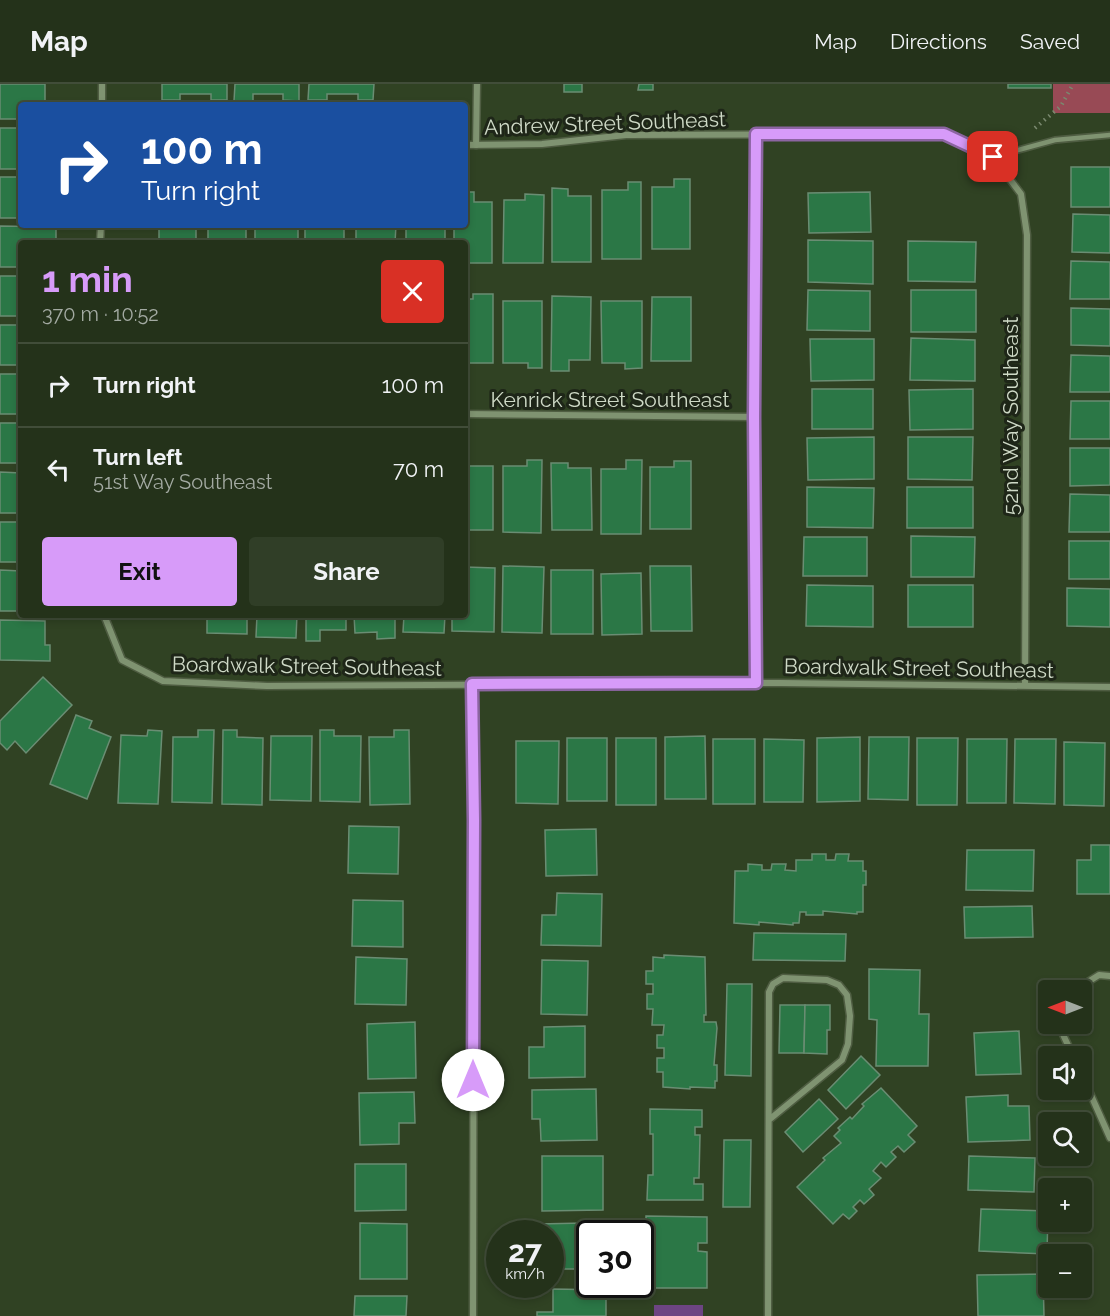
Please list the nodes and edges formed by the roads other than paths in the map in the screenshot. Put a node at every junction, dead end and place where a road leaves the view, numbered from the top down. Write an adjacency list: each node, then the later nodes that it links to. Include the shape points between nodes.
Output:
1 (102, 84): 3 (street)
2 (477, 84): 7 (street)
3 (102, 102)
4 (756, 134): 7 (street, Andrew Street Southeast, via 626,135 542,144); 8 (street, Andrew Street Southeast, via 944,134); 10 (street)
5 (1110, 135): 8 (lane, via 1055,140)
6 (468, 145): 7 (street, Andrew Street Southeast)
7 (476, 145)
8 (993, 157): 14 (street, 52nd Way Southeast, via 1020,194 1027,235)
9 (468, 414): 10 (street, Kenrick Street Southeast)
10 (754, 417): 12 (street)
11 (105, 618): 13 (street, Boardwalk Street Southeast, via 122,660 163,681 267,686)
12 (756, 683): 13 (street, Boardwalk Street Southeast); 14 (street, Boardwalk Street Southeast)
13 (472, 684): 21 (street)
14 (1024, 684): 15 (street, Boardwalk Street Southeast)
15 (1110, 687)
16 (1110, 976): 17 (street, via 1099,975)
17 (1091, 980)
18 (1092, 1098): 20 (street)
19 (770, 1119): 19 (street, via 842,1060 848,1044 850,1016 846,995 839,985 827,980 783,978 773,984 769,992); 22 (street)
20 (1110, 1138)
21 (473, 1316)
22 (768, 1316)

